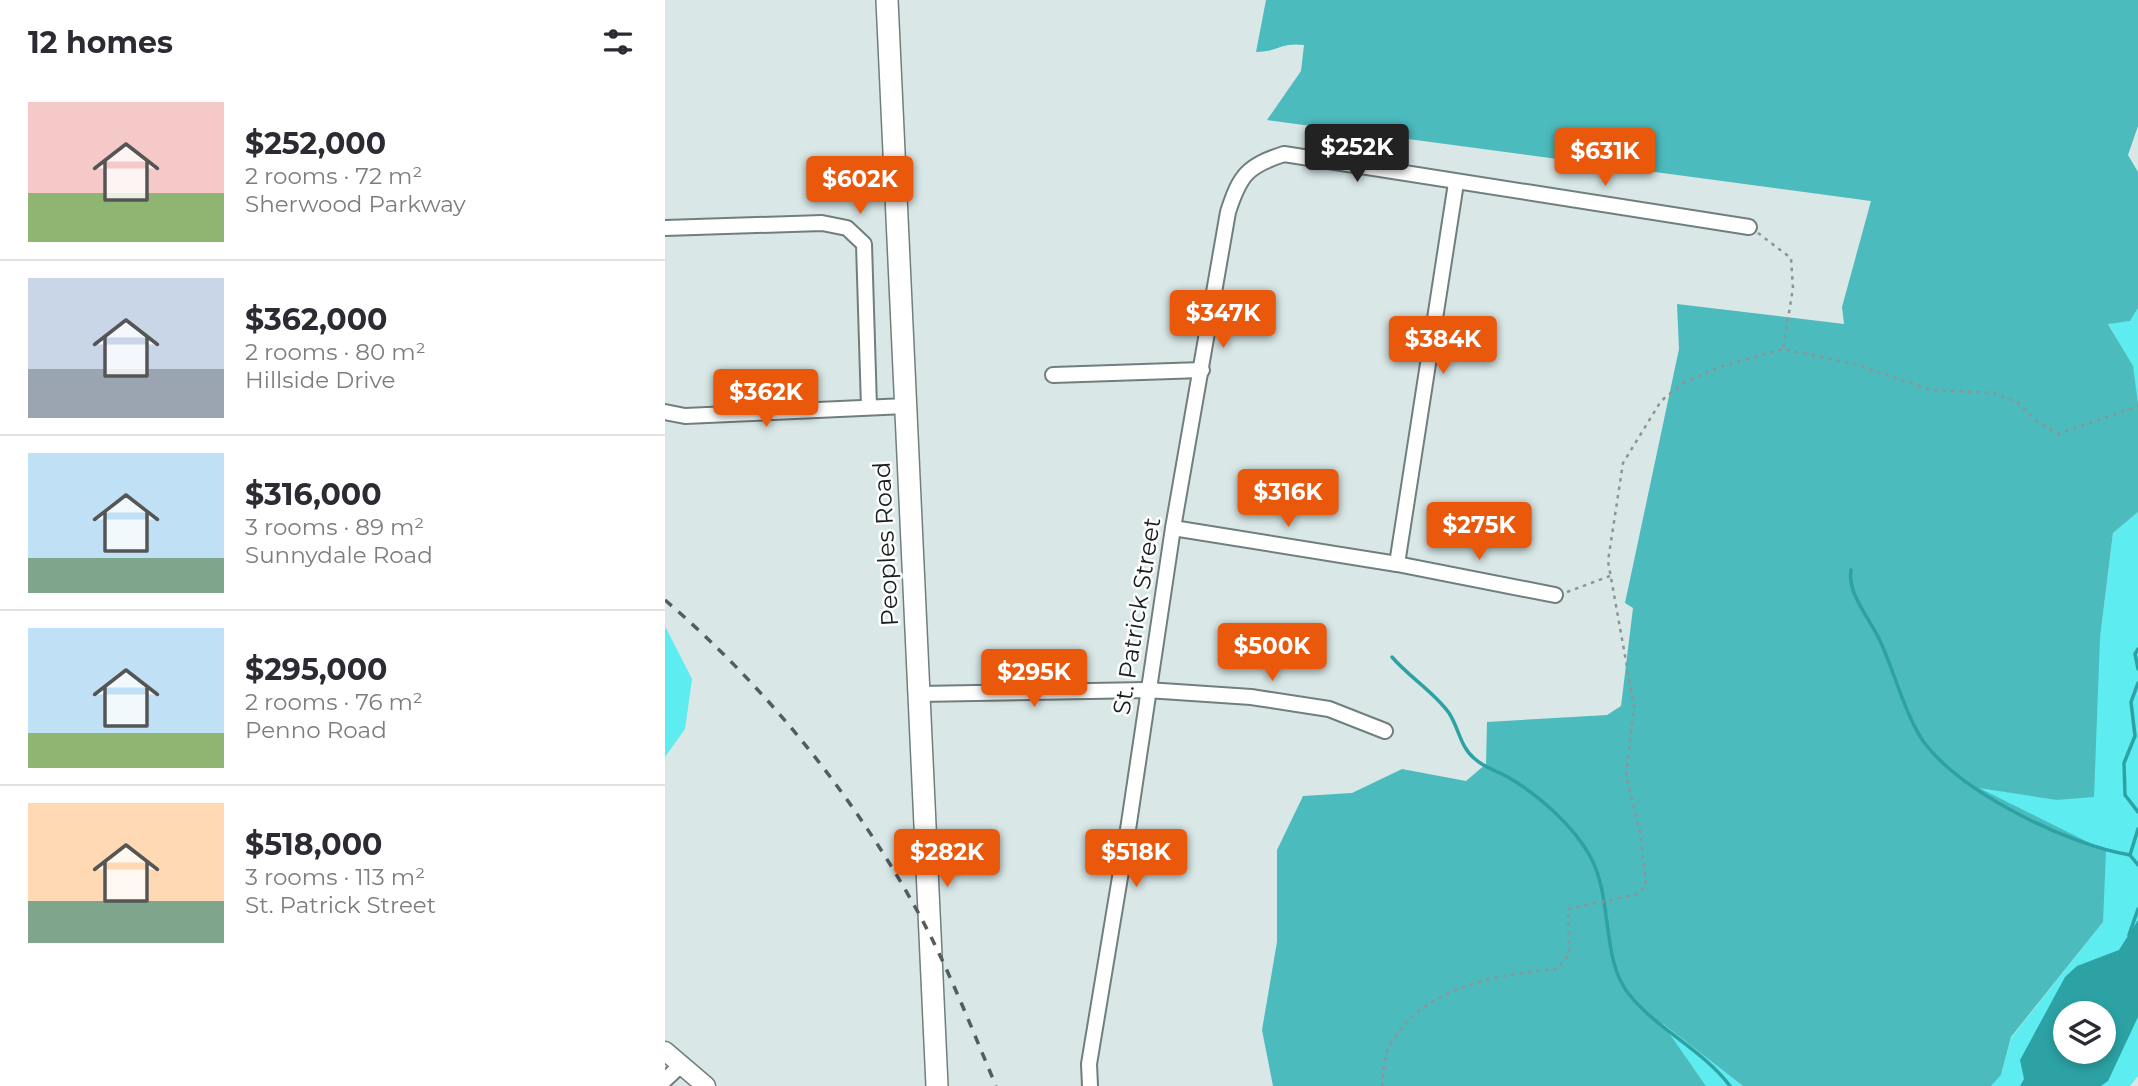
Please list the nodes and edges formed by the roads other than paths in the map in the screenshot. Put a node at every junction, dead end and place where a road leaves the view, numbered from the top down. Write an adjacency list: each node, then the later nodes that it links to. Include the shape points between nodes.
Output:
1 (887, 0): 7 (main road, Peoples Road)
2 (1456, 183): 3 (street); 5 (street, St. Patrick Street, via 1284,154 1257,163 1237,183 1229,212); 11 (street)
3 (1749, 227)
4 (665, 228): 8 (street, via 822,223 847,228 863,244)
5 (1202, 370): 6 (street); 10 (street, St. Patrick Street)
6 (1053, 375)
7 (906, 406): 8 (street); 14 (main road, Peoples Road)
8 (869, 407): 9 (street, via 685,416)
9 (665, 412)
10 (1173, 528): 11 (street); 13 (street, St. Patrick Street)
11 (1397, 564): 12 (street)
12 (1555, 594)
13 (1147, 690): 14 (street); 15 (street, via 1251,697 1329,709); 21 (street, St. Patrick Street, via 1089,1063)
14 (919, 694): 20 (main road, Peoples Road)
15 (1385, 731)
16 (665, 1051): 17 (street)
17 (681, 1065): 18 (street); 19 (street)
18 (665, 1080)
19 (706, 1086)
20 (937, 1086)
21 (1090, 1086)

